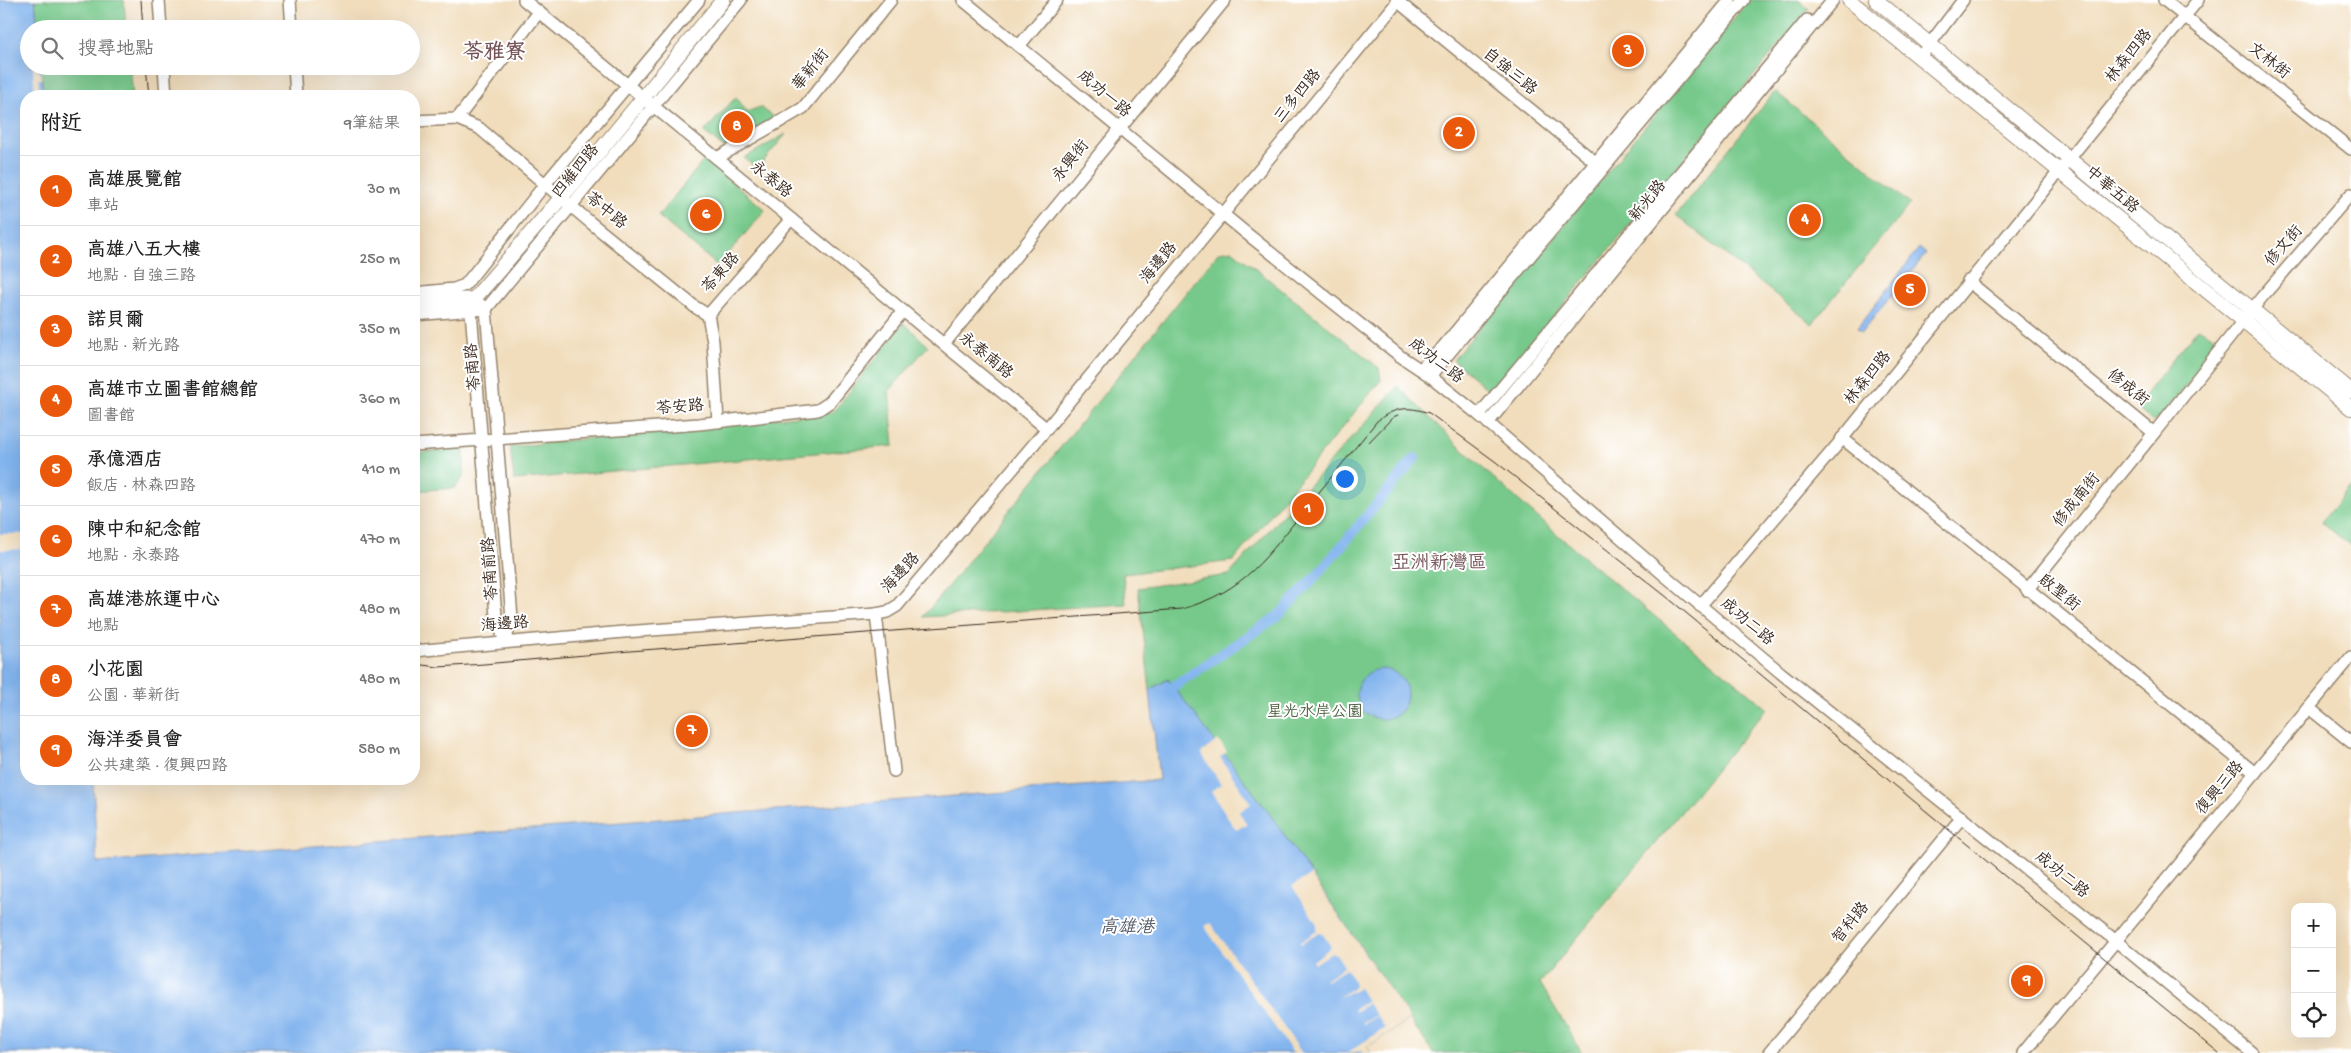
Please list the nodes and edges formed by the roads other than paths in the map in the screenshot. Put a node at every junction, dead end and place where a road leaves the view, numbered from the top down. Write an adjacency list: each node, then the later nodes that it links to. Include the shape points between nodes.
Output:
1 (160, 0): 23 (street)
2 (290, 0): 24 (street)
3 (524, 0): 21 (street, 永泰路)
4 (699, 0): 30 (street, 四維四路)
5 (723, 0): 33 (main road, 四維四路)
6 (741, 0): 33 (street, 四維四路)
7 (890, 0): 39 (street, 華新街, via 803,108)
8 (963, 0): 26 (street, 成功一路)
9 (1057, 0): 26 (street)
10 (1225, 0): 36 (street, 永興街)
11 (1730, 0): 40 (street)
12 (1744, 0): 40 (street)
13 (1824, 0): 61 (street, 新光路)
14 (1833, 0): 61 (street, 新光路)
15 (1849, 0): 27 (main road, 中華五路)
16 (1876, 0): 25 (main road, 中華五路)
17 (1963, 0): 25 (street)
18 (2164, 0): 22 (street, 文林街)
19 (2198, 0): 22 (street, 林森四路)
20 (1398, 1): 40 (street, 自強三路); 45 (street, 三多四路)
21 (539, 12): 30 (street, 永泰路); 34 (street)
22 (2184, 16): 37 (street, 文林街); 38 (street, 林森四路)
23 (161, 20)
24 (291, 20)
25 (1930, 44): 27 (street); 38 (main road, 中華五路)
26 (1019, 46): 36 (street, 成功一路)
27 (1920, 57): 41 (main road, 中華五路)
28 (165, 75): 31 (street)
29 (295, 75): 32 (street)
30 (629, 86): 33 (street, 永泰路); 42 (street, 四維四路)
31 (166, 90)
32 (296, 90)
33 (648, 101): 39 (street, 永泰路); 44 (main road, 四維四路)
34 (457, 119): 35 (street, 苓中路); 42 (street, 苓中路, via 479,128)
35 (420, 120)
36 (1120, 129): 45 (street, 成功一路); 57 (street, 永興街)
37 (2351, 149)
38 (2068, 157): 41 (street, 林森四路); 56 (main road, 中華五路)
39 (717, 158): 46 (street, 永泰路)
40 (1599, 165): 58 (street, via 1443,347)
41 (2059, 169): 47 (street, 林森四路); 56 (main road, 中華五路)
42 (546, 183): 44 (street, 苓中路); 48 (street, 四維四路)
43 (2351, 194): 56 (street, 修文街)
44 (567, 202): 51 (main road, 四維四路); 52 (street, 四維四路); 55 (street, 苓中路)
45 (1223, 214): 58 (street, 成功二路); 63 (street, 海邊路)
46 (791, 219): 53 (street, 永泰路); 55 (street, 苓東路)
47 (1968, 281): 64 (street, 修成街); 66 (street, 林森四路)
48 (465, 285): 49 (street); 51 (street, 苓南路)
49 (420, 292)
50 (420, 304): 51 (main road)
51 (472, 305): 52 (street, 苓南路); 54 (street); 67 (street, 苓南路)
52 (486, 309): 65 (street, 苓南路)
53 (903, 311): 57 (street, 永泰南路); 62 (street, 苓安路, via 830,402 818,410)
54 (420, 314)
55 (708, 315): 62 (street, 苓東路)
56 (2247, 316): 59 (main road, 中華五路); 60 (main road, 中華五路); 64 (street, 修成街)
57 (944, 344): 63 (street, 永泰南路)
58 (1425, 373): 61 (street, 成功二路)
59 (2351, 391)
60 (2351, 408)
61 (1483, 419): 70 (street, 成功二路)
62 (718, 422): 65 (street, 苓安路)
63 (1047, 429): 71 (street, 海邊路, via 906,596 892,609)
64 (2154, 433): 69 (street, 修成南街)
65 (498, 438): 67 (street, 苓安路); 72 (street, 苓南前路, via 512,618)
66 (1842, 438): 69 (street, 啟聖街); 70 (street, 林森四路)
67 (483, 440): 68 (street, 苓安路); 72 (street, 苓南前路, via 496,616)
68 (420, 445)
69 (2027, 590): 78 (street, 啟聖街)
70 (1700, 606): 79 (street, 成功二路)
71 (876, 614): 72 (street, 海邊路); 77 (street)
72 (505, 642): 73 (street, 海邊路)
73 (420, 651)
74 (2351, 657): 75 (street, 復興三路)
75 (2309, 708): 76 (street); 78 (street, 復興三路)
76 (2351, 742)
77 (894, 771)
78 (2255, 773): 80 (street, 復興三路)
79 (1962, 817): 80 (street, 成功二路); 81 (street, 智科路)
80 (2116, 941): 82 (street, 復興三路); 83 (street, 成功二路)
81 (1769, 1053)
82 (2023, 1053)
83 (2252, 1053)

